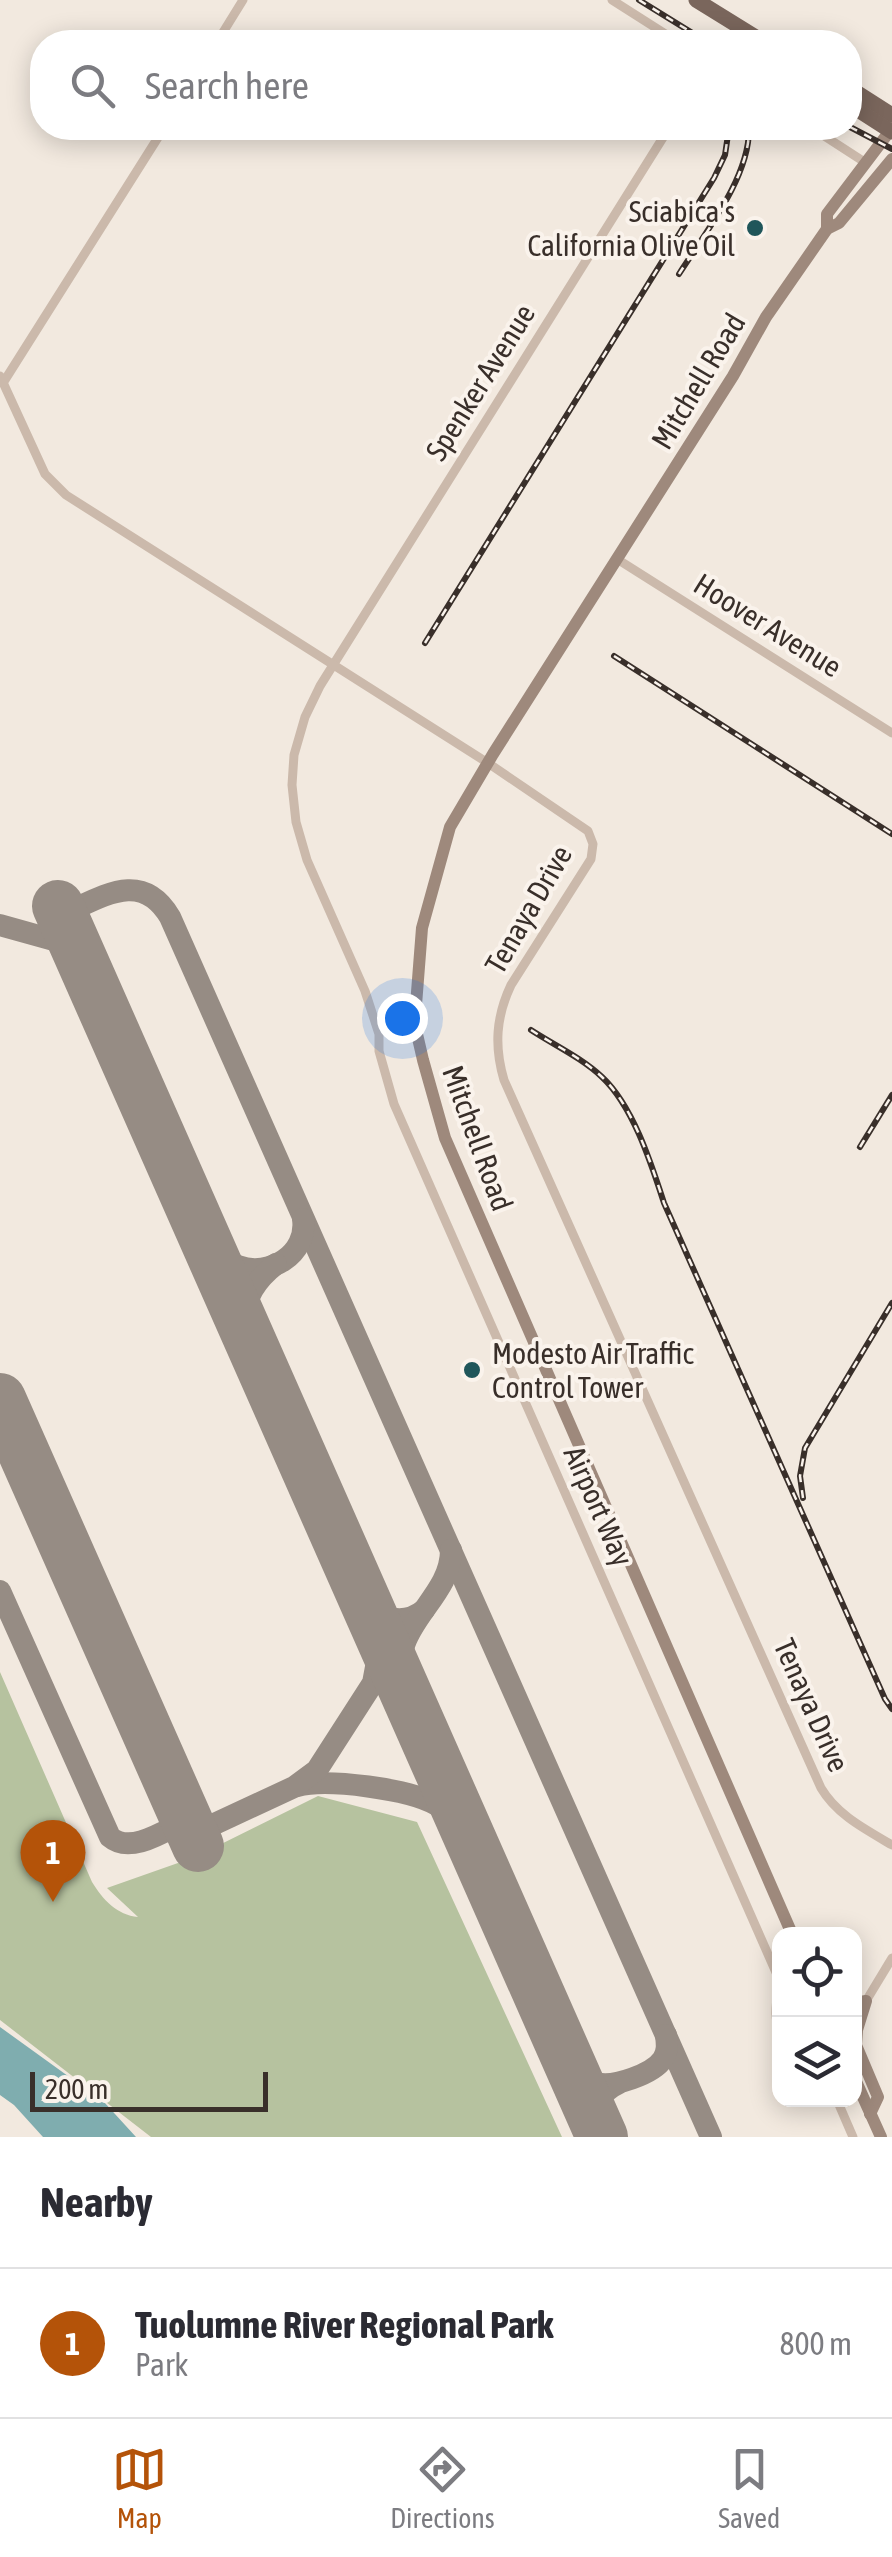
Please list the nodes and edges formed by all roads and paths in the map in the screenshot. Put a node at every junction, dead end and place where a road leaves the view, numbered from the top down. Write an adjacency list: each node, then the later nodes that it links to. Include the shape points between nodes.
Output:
1 (243, 0): 4 (street)
2 (612, 0): 5 (street)
3 (702, 2): 6 (main road)
4 (224, 30)
5 (659, 30)
6 (745, 30)
7 (862, 99): 9 (main road)
8 (862, 111): 9 (main road)
9 (892, 126): 14 (main road, Mitchell Road)
10 (156, 140): 17 (street)
11 (662, 140): 19 (street, Spenker Avenue)
12 (831, 140): 14 (street)
13 (892, 159): 15 (main road, Mitchell Road)
14 (866, 162): 16 (main road, Mitchell Road, via 827,214)
15 (887, 176): 16 (main road, Mitchell Road)
16 (827, 229): 18 (main road, Mitchell Road)
17 (2, 380): 19 (street, Tenaya Drive, via 45,474 66,495)
18 (617, 559): 20 (street, Hoover Avenue); 21 (main road, Mitchell Road)
19 (334, 664): 21 (street, Tenaya Drive); 26 (street, Airport Way, via 304,717 294,756 293,806 304,851 365,991 394,1104 778,1977)
20 (892, 733)
21 (488, 762): 22 (street, Tenaya Drive, via 582,826 592,844 588,864 504,999 497,1040 504,1080 821,1788 844,1816); 23 (main road, Mitchell Road, via 450,827 422,928 416,1006 427,1080 449,1149)
22 (892, 1845)
23 (789, 1927)
24 (892, 1958): 25 (street)
25 (862, 1999)
26 (775, 2017)
27 (858, 2017): 30 (main road, via 857,2050 878,2097)
28 (862, 2096): 30 (main road)
29 (840, 2107): 31 (street)
30 (870, 2114): 32 (main road)
31 (853, 2137)
32 (881, 2137)

